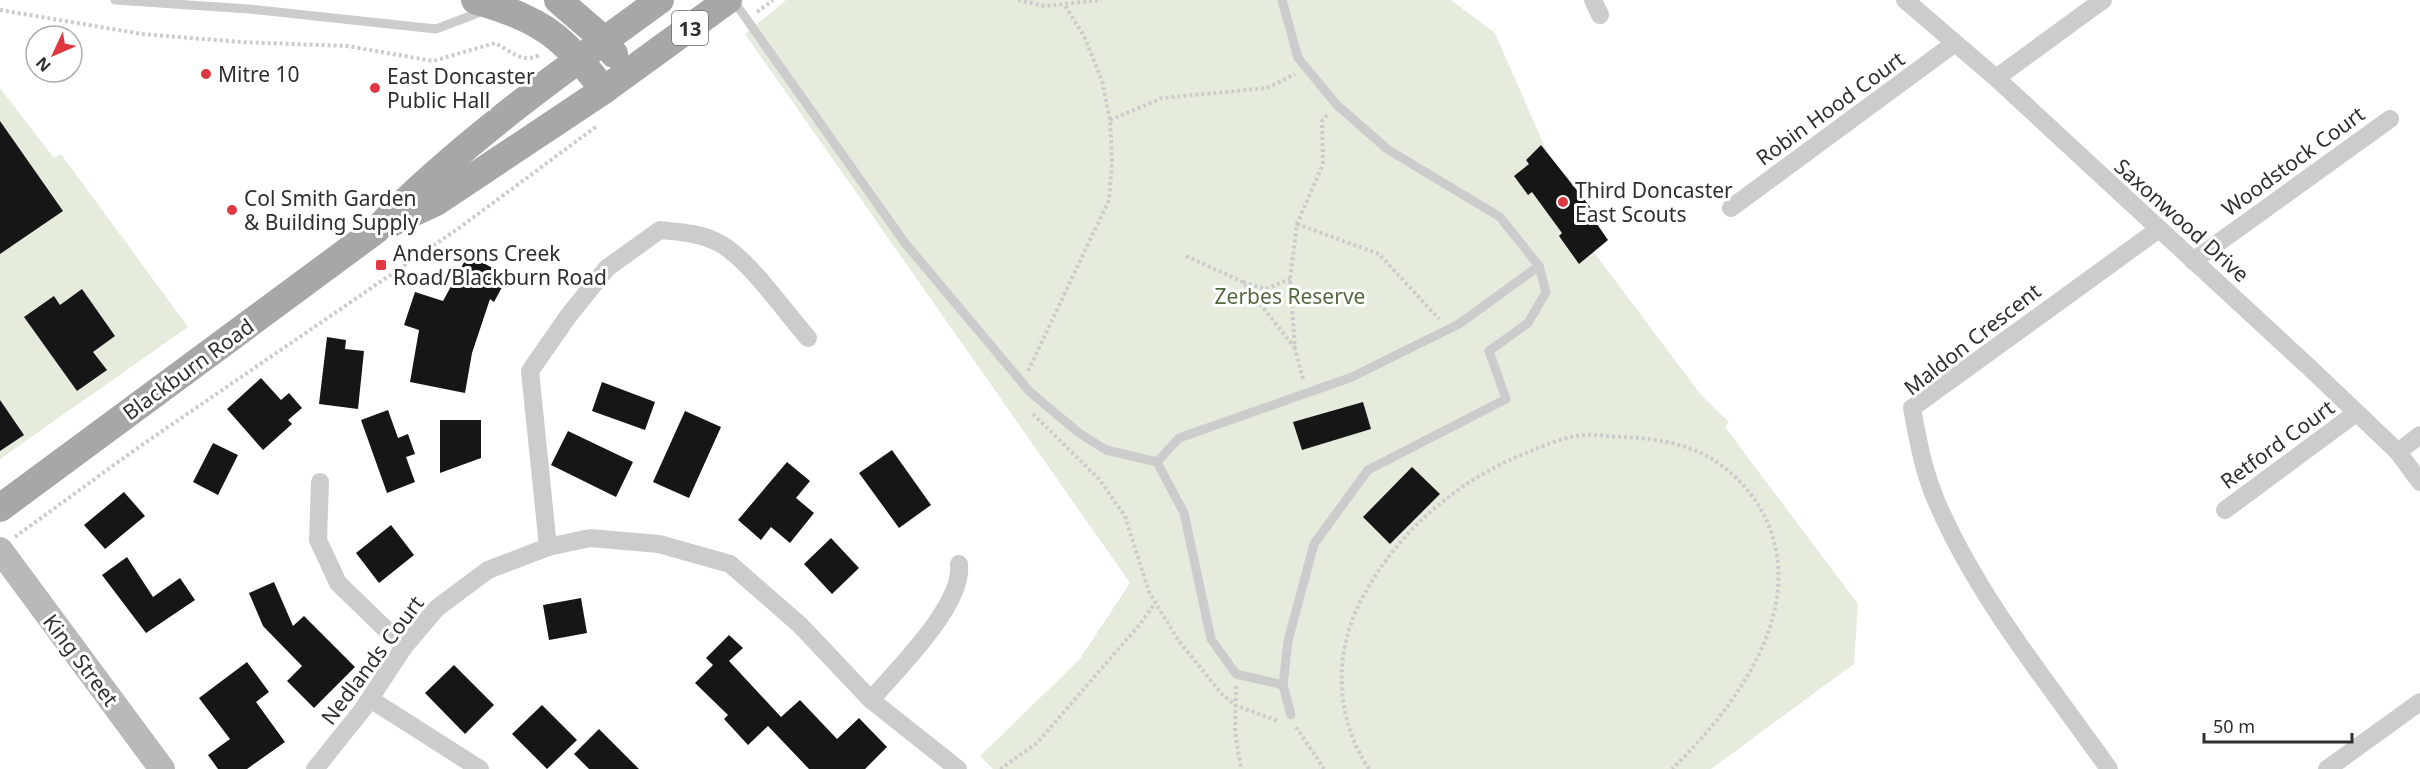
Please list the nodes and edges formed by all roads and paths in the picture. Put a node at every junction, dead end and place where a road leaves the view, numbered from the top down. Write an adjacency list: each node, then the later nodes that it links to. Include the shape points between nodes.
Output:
1 (115, 0): 10 (lane, via 249,9 436,30)
2 (558, 0): 14 (main road)
3 (660, 0): 14 (main road, Blackburn Road)
4 (773, 0): 12 (path)
5 (1018, 0): 11 (path, via 1046,6)
6 (1102, 0): 11 (path)
7 (1282, 0): 17 (lane, via 1298,58)
8 (1905, 0): 15 (street, Saxonwood Drive)
9 (2103, 0): 19 (street)
10 (486, 3): 16 (main road, via 542,25)
11 (1065, 4): 23 (path, via 1084,36 1102,81)
12 (736, 7): 18 (main road, Blackburn Road / 13); 38 (lane, via 905,243)
13 (0, 10): 16 (path, via 142,34 346,46 433,61 495,43 522,59)
14 (603, 40): 16 (main road, Blackburn Road); 18 (main road)
15 (1955, 44): 19 (street, Saxonwood Drive); 25 (street, Robin Hood Court)
16 (570, 49): 20 (main road); 27 (main road, Blackburn Road)
17 (1305, 66): 21 (lane); 23 (path, via 1267,88 1162,98)
18 (627, 73): 20 (main road, Blackburn Road)
19 (1996, 78): 28 (street, Saxonwood Drive)
20 (604, 90): 27 (main road, Blackburn Road, via 436,202)
21 (1337, 105): 26 (path, via 1323,121 1323,164); 31 (lane, via 1387,149 1500,217)
22 (2390, 119): 30 (street, Woodstock Court)
23 (1110, 120): 38 (path, via 1112,164 1108,200 1028,370 1048,390)
24 (601, 123): 47 (path, via 459,228 136,449)
25 (1731, 208)
26 (1297, 224): 32 (path); 34 (path, via 1379,254)
27 (375, 230): 45 (main road, Blackburn Road)
28 (2159, 230): 30 (street, Saxonwood Drive); 69 (street, Maldon Crescent, via 1912,408 1920,455 1937,504 1976,579)
29 (1186, 256): 33 (path)
30 (2193, 261): 39 (street, Saxonwood Drive)
31 (1539, 266): 34 (lane); 53 (lane, via 1546,292 1528,323 1489,351 1506,399 1368,470 1314,544 1288,641)
32 (1290, 279): 33 (path, via 1266,289); 36 (path)
33 (1243, 282): 36 (path)
34 (1449, 330): 37 (lane, via 1352,377)
35 (808, 338): 48 (street, via 745,265 720,243 696,234 660,230 607,268 530,371)
36 (1295, 348): 37 (path)
37 (1307, 393): 42 (lane, via 1179,438)
38 (1040, 402): 42 (lane, via 1106,450); 50 (path, via 1033,415 1099,479 1125,516)
39 (2356, 413): 41 (street, Saxonwood Drive); 46 (street, Retford Court)
40 (2420, 435): 41 (street)
41 (2398, 452): 44 (street, Saxonwood Drive)
42 (1157, 462): 52 (lane, via 1184,513 1211,639)
43 (320, 482): 51 (street, via 318,540 338,582)
44 (2420, 483)
45 (0, 508)
46 (2225, 510)
47 (4, 546): 60 (main road, King Street)
48 (548, 547): 51 (street, Nedlands Court, via 488,570 437,608); 55 (street, Nedlands Court, via 590,538 659,544 730,564 800,625)
49 (959, 564): 55 (street, via 960,572 943,615)
50 (1155, 603): 57 (path, via 1178,640 1222,694); 64 (path, via 1037,743)
51 (404, 647): 54 (street, Nedlands Court)
52 (1236, 674): 53 (lane); 57 (path)
53 (1283, 685): 58 (lane)
54 (370, 699): 61 (street, Nedlands Court); 62 (street)
55 (871, 700): 63 (street, Nedlands Court)
56 (2420, 702): 70 (street)
57 (1236, 705): 59 (path); 65 (path)
58 (1291, 715): 59 (path)
59 (1295, 725): 66 (path)
60 (162, 769)
61 (315, 769)
62 (480, 769)
63 (958, 769)
64 (1000, 769)
65 (1240, 769)
66 (1324, 769)
67 (1369, 769): 68 (path, via 1353,742 1341,679 1343,651 1351,626 1375,575 1392,550 1450,494 1509,460 1584,435 1648,438 1694,450 1729,471 1754,498 1773,533 1777,555 1775,597 1767,638 1727,709)
68 (1672, 769)
69 (2109, 769)
70 (2327, 769)

